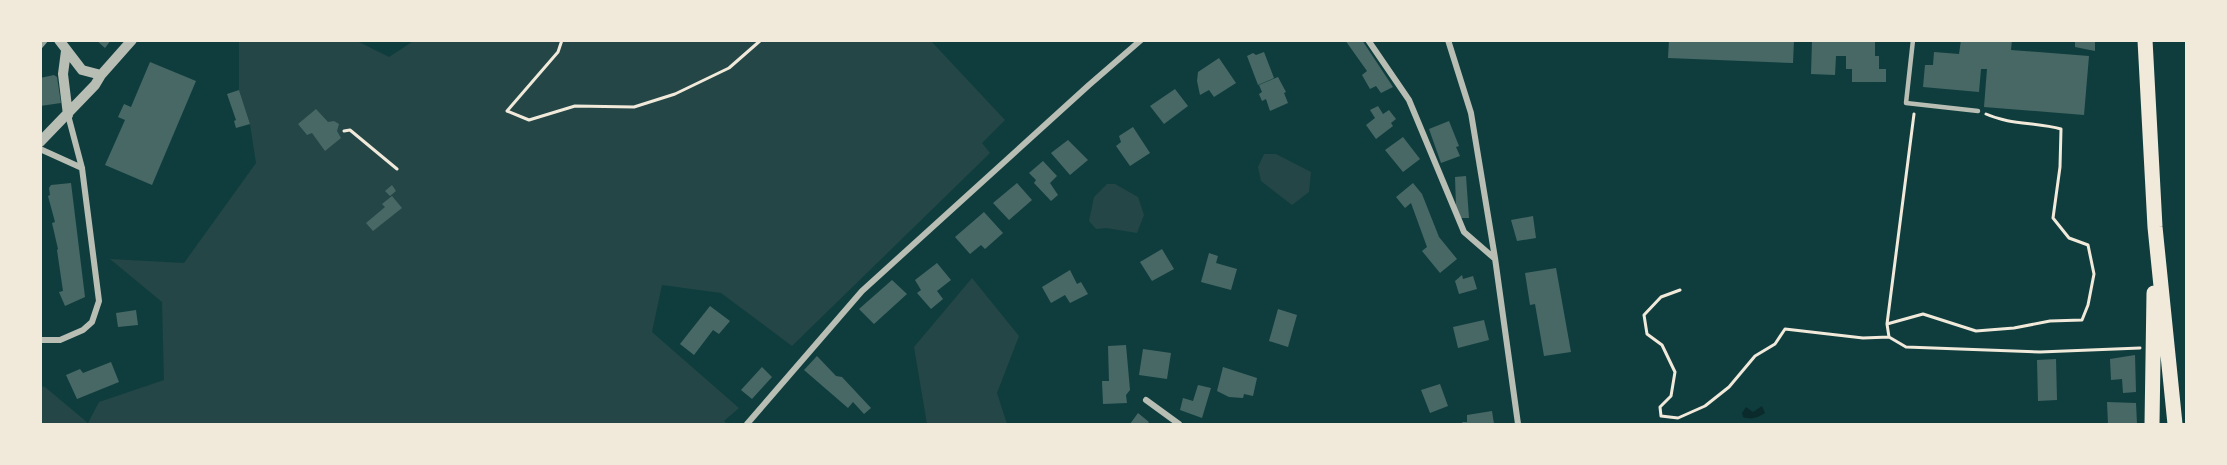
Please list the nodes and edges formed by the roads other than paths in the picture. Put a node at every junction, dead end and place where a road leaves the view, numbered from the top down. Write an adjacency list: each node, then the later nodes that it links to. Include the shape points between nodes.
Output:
1 (59, 40): 8 (street)
2 (132, 40): 9 (street)
3 (1141, 40): 19 (street, via 862,291)
4 (1368, 40): 16 (street, via 1409,100 1464,232)
5 (1448, 40): 16 (street, via 1471,113)
6 (1913, 40): 10 (lane, via 1906,103)
7 (2145, 40): 15 (main road)
8 (66, 51): 9 (street, via 82,70); 11 (street, via 63,74)
9 (101, 75): 11 (street)
10 (1978, 111)
11 (68, 115): 12 (street); 14 (street)
12 (40, 142)
13 (40, 149): 14 (street)
14 (82, 168): 17 (street, via 99,301 92,322 74,336)
15 (2155, 227): 22 (main road); 23 (main road)
16 (1495, 258): 21 (street)
17 (40, 340)
18 (1146, 400): 20 (street)
19 (747, 424)
20 (1179, 424)
21 (1518, 424)
22 (2152, 424)
23 (2175, 424)

